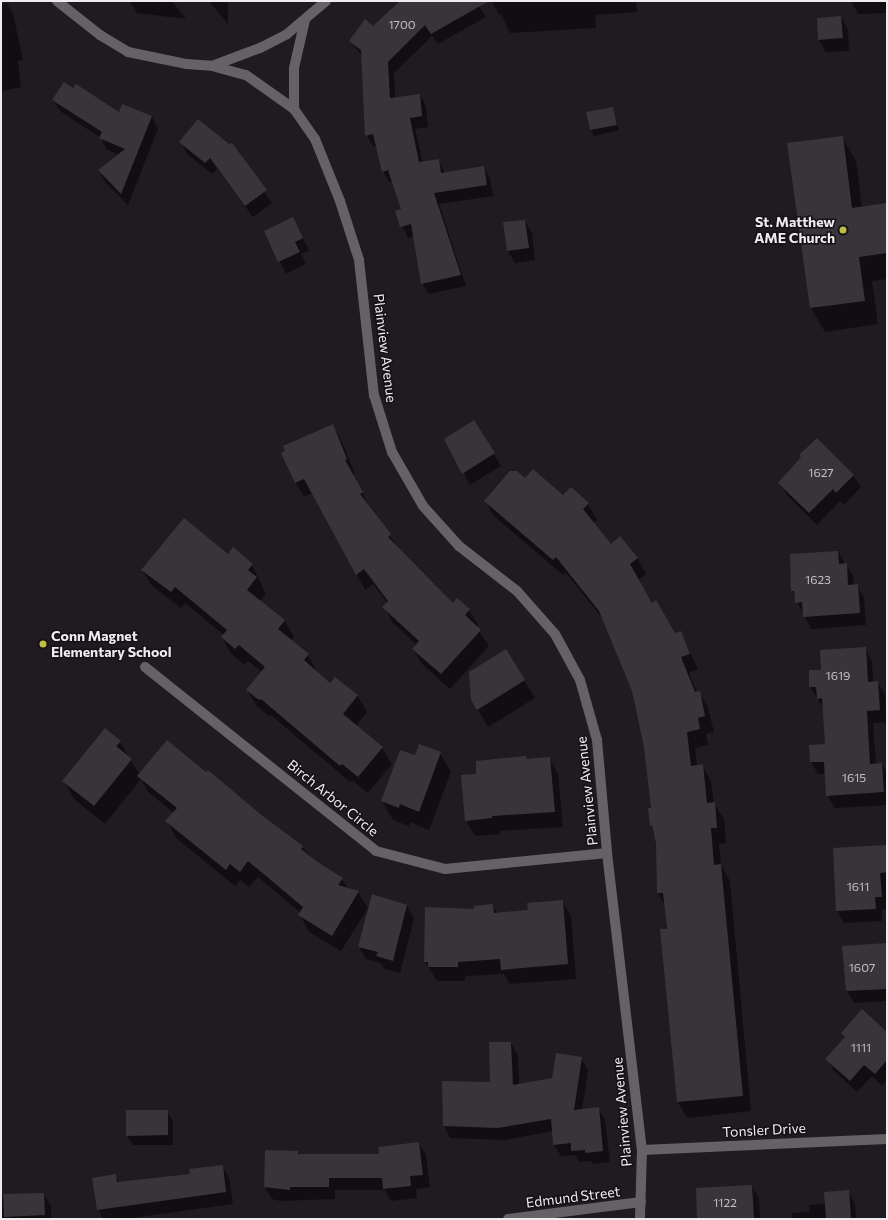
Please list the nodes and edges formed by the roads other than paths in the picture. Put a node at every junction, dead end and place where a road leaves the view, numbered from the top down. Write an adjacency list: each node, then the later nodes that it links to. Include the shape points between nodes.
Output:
1 (57, 1): 4 (street, Plainview Avenue, via 100,35 128,52 186,64)
2 (326, 1): 3 (street)
3 (305, 20): 4 (street, via 287,34 260,48); 5 (street, via 294,68)
4 (212, 66): 5 (street, Plainview Avenue, via 246,75)
5 (294, 109): 7 (street, Plainview Avenue, via 315,139 340,201 359,260 374,395 392,452 423,506 459,546 517,591 555,634 580,680 598,740)
6 (145, 667): 7 (street, Birch Arbor Circle, via 376,851 445,870)
7 (607, 853): 9 (street, Plainview Avenue)
8 (887, 1139): 9 (street, Tonsler Drive)
9 (642, 1150): 10 (street, Plainview Avenue)
10 (641, 1202): 11 (street, Edmund Street); 12 (street, Plainview Avenue)
11 (508, 1219)
12 (640, 1219)

